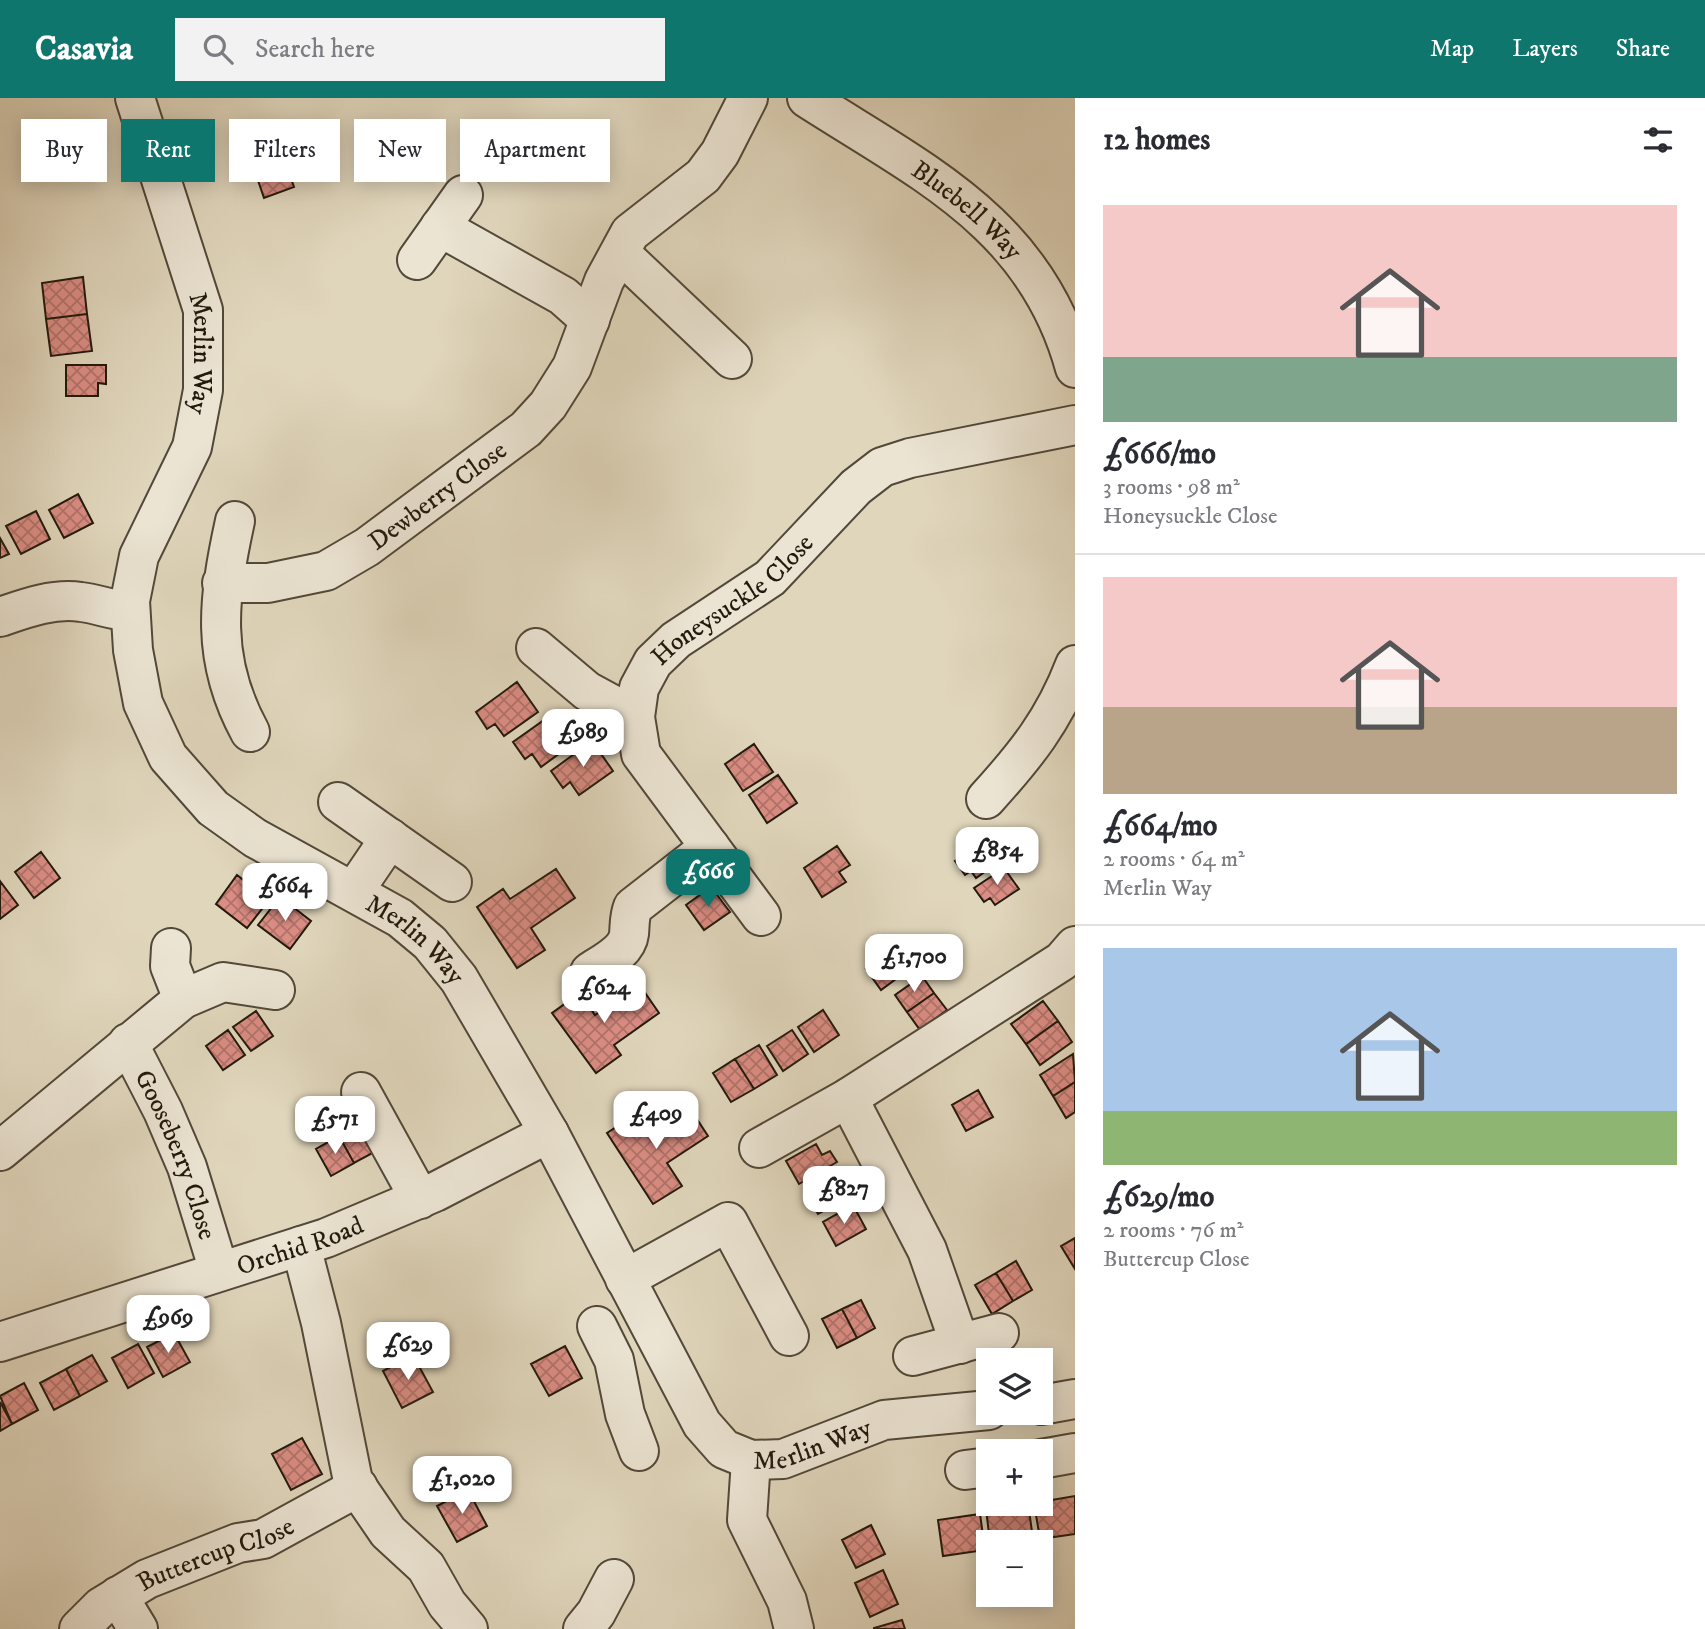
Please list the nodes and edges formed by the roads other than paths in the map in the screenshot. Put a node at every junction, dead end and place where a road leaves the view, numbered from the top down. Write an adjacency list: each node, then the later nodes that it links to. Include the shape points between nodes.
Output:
1 (135, 98): 14 (street, Merlin Way, via 203,310 203,377 192,447 139,556)
2 (748, 98): 6 (street, Dewberry Close, via 720,153 702,176 630,233)
3 (807, 98): 9 (street, Bluebell Way, via 964,200 1004,237 1036,278)
4 (463, 195): 5 (street)
5 (440, 227): 7 (street); 8 (street, via 563,296)
6 (620, 253): 8 (street, Dewberry Close); 10 (street)
7 (417, 260)
8 (590, 320): 13 (street, Dewberry Close, via 572,368 526,429 367,547 326,570 296,579)
9 (1072, 346)
10 (732, 359)
11 (1075, 425): 19 (street, Honeysuckle Close, via 883,467 856,487 770,578 676,640 653,662 639,688)
12 (235, 521): 13 (street)
13 (222, 583): 20 (street, via 219,625 223,657 235,704)
14 (131, 611): 15 (street, via 112,611 81,601 43,603); 26 (street, Merlin Way, via 143,702 169,757 213,808 256,838)
15 (0, 617)
16 (536, 648): 19 (street, via 587,691)
17 (1075, 665): 18 (street)
18 (1068, 708): 21 (street)
19 (635, 716): 24 (street, Honeysuckle Close, via 641,754)
20 (250, 732)
21 (986, 799)
22 (338, 802): 23 (street)
23 (390, 838): 25 (street); 26 (street)
24 (710, 847): 27 (street, Honeysuckle Close); 30 (street, via 632,906 623,949)
25 (452, 882)
26 (354, 891): 35 (street, Merlin Way, via 400,918 430,943 459,979)
27 (761, 916)
28 (171, 948): 32 (street)
29 (1071, 962): 34 (street)
30 (590, 972)
31 (275, 990): 32 (street, via 223,982)
32 (155, 1020): 37 (street, Gooseberry Close); 40 (street, Gooseberry Close, via 163,1111 187,1167)
33 (361, 1092): 38 (street)
34 (848, 1098): 36 (street); 47 (street, via 927,1250)
35 (549, 1133): 38 (street, Orchid Road); 41 (street, Merlin Way)
36 (759, 1148)
37 (0, 1151)
38 (419, 1199): 39 (street, Orchid Road)
39 (301, 1246): 40 (street, Orchid Road); 57 (street)
40 (219, 1271): 46 (street, Orchid Road)
41 (625, 1279): 44 (street, via 728,1222); 45 (street, Merlin Way)
42 (597, 1326): 49 (street)
43 (999, 1333): 47 (street)
44 (789, 1336)
45 (657, 1338): 49 (street); 56 (street, Merlin Way, via 702,1424 724,1449)
46 (0, 1342)
47 (960, 1344): 48 (street)
48 (913, 1356)
49 (614, 1360): 53 (street, via 625,1414)
50 (1075, 1399): 51 (street)
51 (1053, 1403)
52 (976, 1411): 56 (street, Merlin Way, via 884,1420 783,1459)
53 (639, 1451)
54 (1075, 1453): 55 (street)
55 (1053, 1457)
56 (751, 1460): 64 (street, via 747,1520 788,1601)
57 (358, 1488): 59 (street, Buttercup Close, via 263,1539 191,1560); 62 (street, via 388,1532 426,1567)
58 (614, 1579): 63 (street)
59 (118, 1596): 60 (street, Buttercup Close); 61 (street)
60 (79, 1629)
61 (138, 1629)
62 (468, 1629)
63 (583, 1629)
64 (793, 1629)

